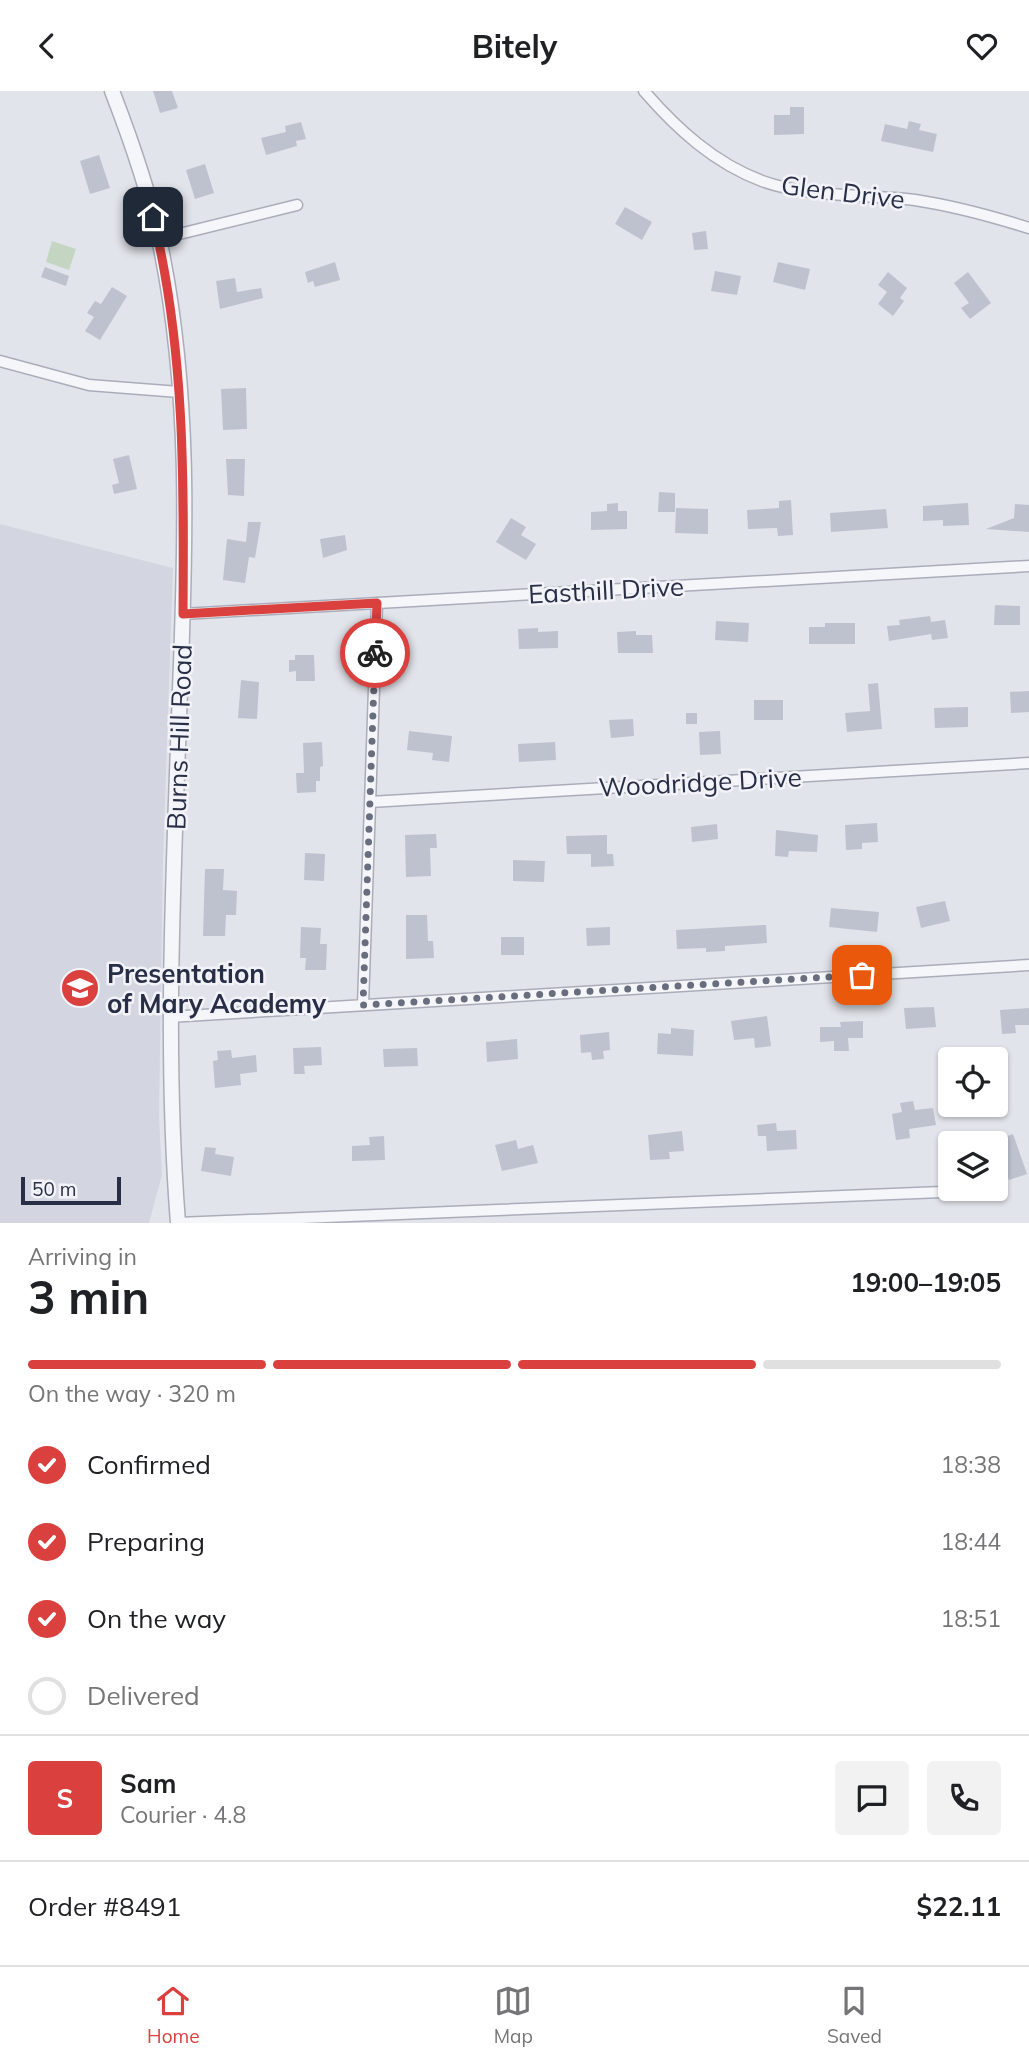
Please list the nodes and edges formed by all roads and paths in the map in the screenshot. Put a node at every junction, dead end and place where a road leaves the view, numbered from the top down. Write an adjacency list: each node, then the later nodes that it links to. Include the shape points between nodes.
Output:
1 (112, 91): 5 (street, Burns Hill Road)
2 (644, 91): 4 (street, Glen Drive, via 708,153 763,181 916,201)
3 (297, 205): 5 (street)
4 (1029, 228)
5 (159, 239): 7 (street, Burns Hill Road, via 176,340)
6 (0, 361): 7 (street, via 89,384)
7 (179, 392): 10 (street, Burns Hill Road, via 185,493)
8 (1029, 566): 9 (street, Easthill Drive)
9 (377, 603): 10 (street, Easthill Drive); 12 (street)
10 (183, 614): 15 (street, Burns Hill Road)
11 (1029, 763): 12 (street, Woodridge Drive)
12 (370, 802): 14 (street)
13 (1029, 965): 14 (street)
14 (363, 1005): 15 (street)
15 (169, 1017): 17 (street, Burns Hill Road, via 170,1130)
16 (938, 1192): 17 (street)
17 (178, 1223)

